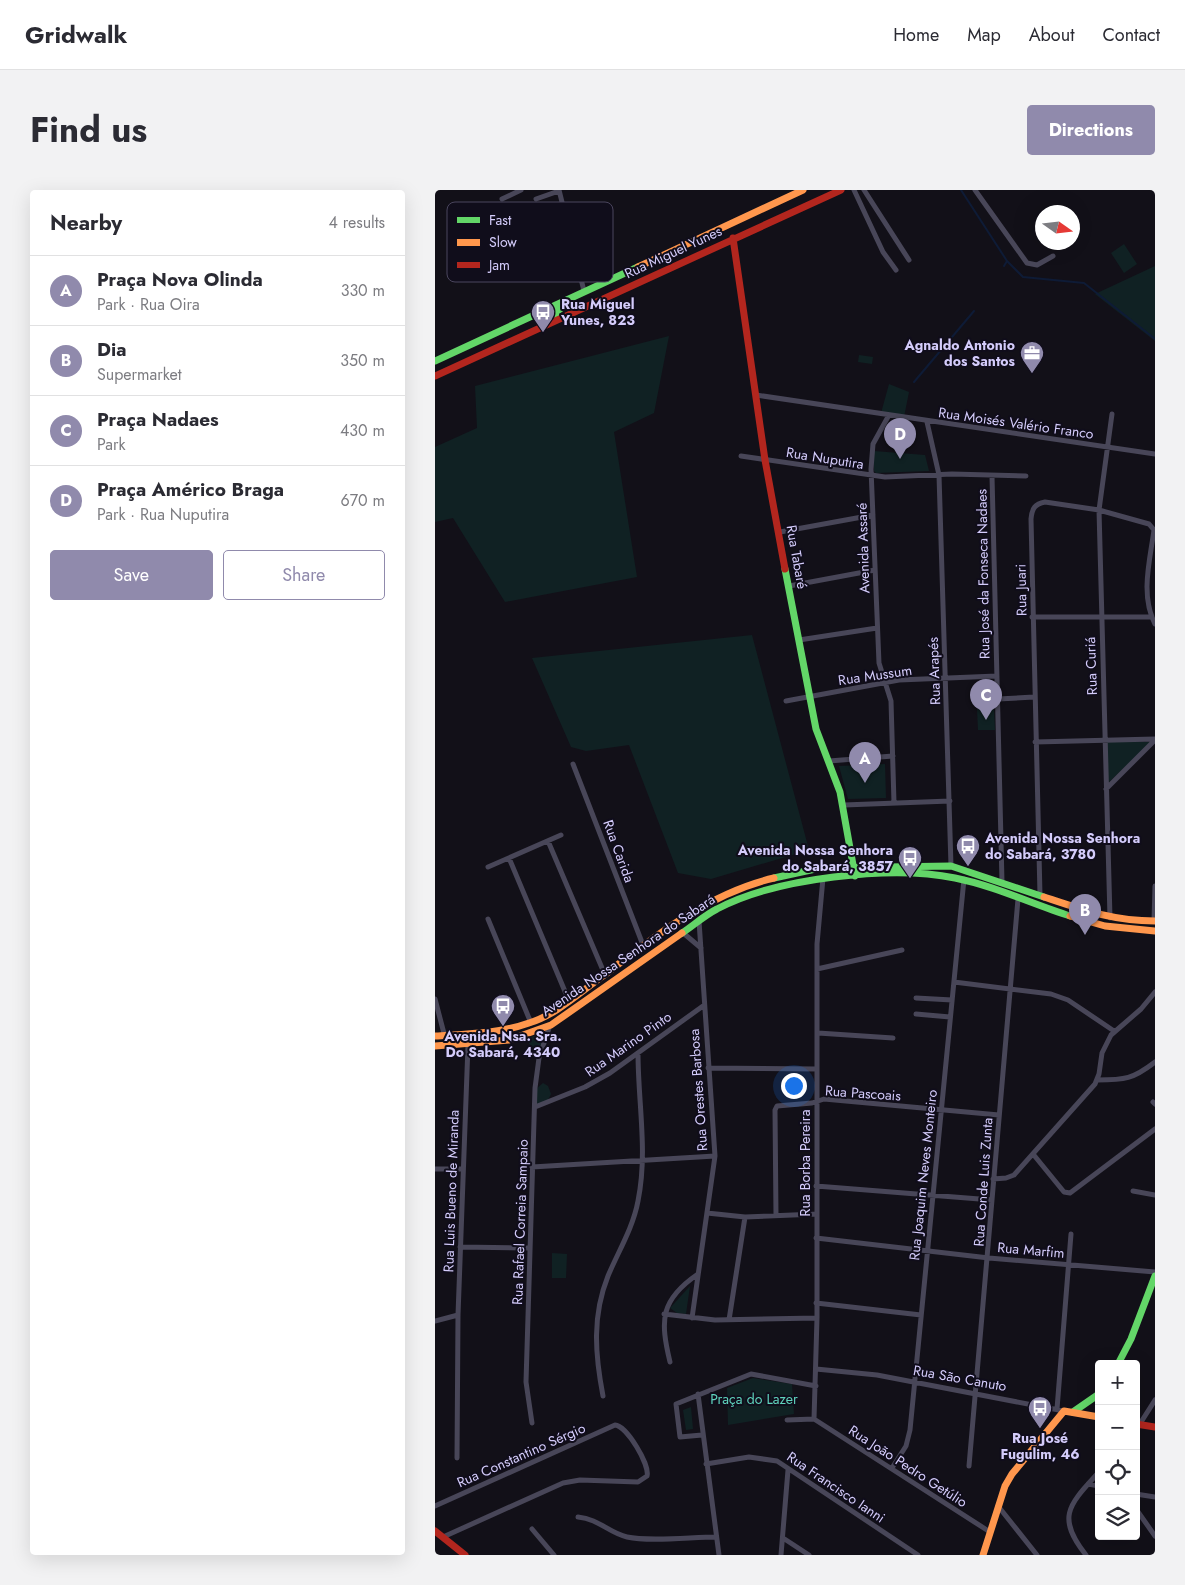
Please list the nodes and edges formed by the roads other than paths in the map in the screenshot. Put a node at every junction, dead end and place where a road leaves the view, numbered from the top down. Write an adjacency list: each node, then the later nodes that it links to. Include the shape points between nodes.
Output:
1 (521, 190): 8 (street)
2 (559, 190): 9 (street)
3 (803, 190): 14 (main road, Rua Miguel Yunes)
4 (841, 190): 10 (main road, Rua Miguel Yunes)
5 (853, 190): 13 (street, via 883,252)
6 (864, 190): 12 (street)
7 (975, 190): 11 (street, via 1027,263 1037,265)
8 (502, 199)
9 (536, 199)
10 (733, 238): 20 (main road, Rua Miguel Yunes); 24 (main road, Rua Tabaré)
11 (1053, 256)
12 (909, 260)
13 (896, 270)
14 (613, 278)
15 (582, 282): 17 (street)
16 (604, 282): 17 (main road, Rua Miguel Yunes)
17 (584, 291): 18 (main road, Rua Miguel Yunes)
18 (573, 296): 19 (main road, Rua Miguel Yunes); 20 (main road, via 556,312)
19 (526, 319): 21 (main road, via 525,329); 22 (main road, Rua Miguel Yunes)
20 (555, 320): 21 (main road, Rua Miguel Yunes)
21 (513, 340): 23 (main road, Rua Miguel Yunes)
22 (435, 360)
23 (435, 376)
24 (756, 395): 26 (street, Rua Moisés Valério Franco); 31 (main road, Rua Tabaré)
25 (1112, 414): 28 (street, Rua Curiá)
26 (889, 416): 27 (street, Rua Moisés Valério Franco); 33 (street, Avenida Assaré, via 873,444)
27 (927, 422): 28 (street, Rua Moisés Valério Franco); 32 (street, Rua Arapés)
28 (1107, 447): 29 (street, Rua Moisés Valério Franco); 36 (street, Rua Curiá)
29 (1155, 454)
30 (741, 456): 31 (street, Rua Nuputira)
31 (765, 460): 33 (street, Rua Nuputira); 39 (main road, Rua Tabaré)
32 (939, 475): 33 (street, Rua Nuputira); 34 (street, Rua Nuputira); 49 (street, Rua Arapés)
33 (872, 476): 37 (street, Avenida Assaré)
34 (992, 476): 35 (street, Rua Nuputira); 48 (street, Rua José da Fonseca Nadaes)
35 (1026, 476)
36 (1099, 510): 38 (street, Rua Juari, via 1144,522); 42 (street, Rua Curiá); 43 (street, Rua Juari, via 1045,502 1033,507)
37 (873, 515): 39 (street); 40 (street, Avenida Assaré)
38 (1155, 529): 44 (street, Rua Juari, via 1148,580)
39 (780, 532): 41 (main road, Rua Tabaré)
40 (875, 570): 41 (street); 46 (street, Avenida Assaré)
41 (789, 586): 47 (main road, Rua Tabaré)
42 (1101, 616): 43 (street); 44 (street); 55 (street, Rua Curiá)
43 (1032, 617): 52 (street, Rua Juari)
44 (1151, 617): 45 (street, Rua Juari)
45 (1155, 624)
46 (877, 628): 47 (street); 50 (street, Avenida Assaré, via 879,663)
47 (799, 640): 51 (main road, Rua Tabaré)
48 (997, 676): 49 (street, Rua Mussum); 53 (street, Rua José da Fonseca Nadaes)
49 (945, 679): 50 (street, Rua Mussum); 62 (street, Rua Arapés)
50 (885, 683): 51 (street, Rua Mussum); 58 (street, Avenida Assaré, via 891,701)
51 (809, 697): 54 (street, Rua Mussum); 59 (main road, Rua Tabaré, via 816,729)
52 (1034, 697): 53 (street); 57 (street, Rua Juari)
53 (998, 699): 74 (street, Rua José da Fonseca Nadaes)
54 (786, 701)
55 (1104, 739): 56 (street); 57 (street); 61 (street, Rua Curiá)
56 (1155, 739): 61 (street)
57 (1035, 742): 76 (street, Rua Juari)
58 (893, 756): 59 (street); 63 (street, Avenida Assaré)
59 (829, 760): 64 (main road, Rua Tabaré)
60 (573, 764): 84 (street, Rua Carida)
61 (1106, 789): 78 (street, Rua Curiá)
62 (950, 801): 63 (street); 69 (street, Rua Arapés)
63 (894, 803): 64 (street)
64 (844, 805): 68 (main road, Rua Tabaré)
65 (561, 835): 66 (street)
66 (548, 841): 67 (street); 88 (street)
67 (509, 858): 70 (street); 94 (street)
68 (853, 866): 69 (main road, Avenida Nossa Senhora do Sabará); 71 (main road, Rua Tabaré); 84 (main road, Avenida Nossa Senhora do Sabará, via 790,873 735,890)
69 (951, 866): 74 (main road, Avenida Nossa Senhora do Sabará)
70 (488, 867)
71 (855, 876): 72 (main road, Avenida Nossa Senhora do Sabará); 73 (main road, Avenida Nossa Senhora do Sabará, via 925,874)
72 (823, 878): 80 (main road, Avenida Nossa Senhora do Sabará, via 763,890 734,900); 87 (street, Rua Borba Pereira)
73 (964, 879): 77 (main road, Avenida Nossa Senhora do Sabará); 89 (street, Rua Joaquim Neves Monteiro)
74 (1002, 882): 76 (main road, Avenida Nossa Senhora do Sabará)
75 (1155, 886): 81 (street)
76 (1040, 895): 78 (main road, Avenida Nossa Senhora do Sabará)
77 (1019, 899): 82 (main road, Avenida Nossa Senhora do Sabará, via 1098,926); 90 (street, Rua Conde Luis Zunta)
78 (1110, 918): 81 (main road, Avenida Nossa Senhora do Sabará)
79 (488, 919): 100 (street)
80 (699, 920): 83 (main road, Avenida Nossa Senhora do Sabará); 85 (street, Rua Orestes Barbosa)
81 (1155, 921)
82 (1155, 931)
83 (682, 932): 85 (street); 101 (main road, Avenida Nossa Senhora do Sabará)
84 (643, 945): 88 (main road, Avenida Nossa Senhora do Sabará)
85 (701, 948): 96 (street, Rua Orestes Barbosa)
86 (902, 950): 87 (street)
87 (817, 969): 103 (street, Rua Borba Pereira)
88 (605, 975): 94 (main road, Avenida Nossa Senhora do Sabará)
89 (954, 982): 90 (street); 95 (street, Rua Joaquim Neves Monteiro)
90 (1010, 988): 102 (street, via 1043,991 1068,1000); 118 (street, Rua Conde Luis Zunta)
91 (1155, 992): 102 (street, via 1141,1009)
92 (916, 998): 95 (street)
93 (435, 999): 97 (street)
94 (569, 1000): 100 (main road, Avenida Nossa Senhora do Sabará)
95 (952, 1000): 99 (street, Rua Joaquim Neves Monteiro)
96 (703, 1006): 110 (street, Rua Marino Pinto); 112 (street, Rua Orestes Barbosa)
97 (437, 1014): 105 (street)
98 (916, 1014): 99 (street)
99 (951, 1017): 117 (street, Rua Joaquim Neves Monteiro)
100 (531, 1023): 105 (main road, Avenida Nossa Senhora do Sabará, via 493,1033)
101 (551, 1025): 108 (main road, Avenida Nossa Senhora do Sabará, via 509,1040); 116 (street, Rua Rafael Correia Sampaio, via 536,1071)
102 (1114, 1031): 114 (street, via 1103,1047)
103 (818, 1033): 106 (street); 113 (street, Rua Borba Pereira)
104 (435, 1036): 105 (main road, Avenida Nossa Senhora do Sabará)
105 (445, 1036): 107 (street)
106 (893, 1038)
107 (447, 1045): 108 (main road, Avenida Nossa Senhora do Sabará); 109 (main road, Avenida Nossa Senhora do Sabará)
108 (468, 1045): 124 (street, Rua Luis Bueno de Miranda)
109 (435, 1046)
110 (639, 1053): 116 (street, Rua Marino Pinto, via 585,1087); 122 (street)
111 (1155, 1062): 114 (street, via 1134,1077)
112 (708, 1068): 113 (street); 121 (street, Rua Orestes Barbosa)
113 (817, 1069): 115 (street, Rua Borba Pereira)
114 (1097, 1080): 120 (street)
115 (816, 1102): 117 (street, Rua Pascoais, via 824,1099); 127 (street, Rua Borba Pereira); 134 (street, Rua Pascoais, via 775,1108)
116 (535, 1107): 123 (street, Rua Rafael Correia Sampaio)
117 (940, 1110): 118 (street, Rua Pascoais); 129 (street, Rua Joaquim Neves Monteiro)
118 (999, 1115): 126 (street, Rua Conde Luis Zunta)
119 (1155, 1129): 120 (street, via 1070,1193 1064,1192)
120 (1033, 1154): 126 (street, via 1014,1175)
121 (715, 1156): 122 (street); 132 (street, Rua Orestes Barbosa)
122 (644, 1159): 123 (street); 160 (street, via 634,1219 603,1289 596,1316 597,1363)
123 (532, 1167): 139 (street, Rua Rafael Correia Sampaio)
124 (463, 1168): 125 (street); 138 (street, Rua Luis Bueno de Miranda)
125 (435, 1170)
126 (993, 1179): 131 (street, Rua Conde Luis Zunta)
127 (816, 1186): 129 (street); 133 (street, Rua Borba Pereira)
128 (1133, 1191): 130 (street)
129 (931, 1195): 131 (street); 140 (street, Rua Joaquim Neves Monteiro)
130 (1155, 1195)
131 (992, 1200): 141 (street, Rua Conde Luis Zunta)
132 (707, 1213): 135 (street); 143 (street, Rua Orestes Barbosa)
133 (817, 1214): 134 (street); 137 (street, Rua Borba Pereira)
134 (776, 1216): 135 (street)
135 (745, 1217): 151 (street)
136 (1071, 1234): 142 (street)
137 (816, 1238): 140 (street, Rua Marfim); 145 (street, Rua Borba Pereira)
138 (460, 1247): 139 (street); 147 (street, Rua Luis Bueno de Miranda)
139 (529, 1248): 168 (street, Rua Rafael Correia Sampaio, via 526,1382)
140 (926, 1251): 141 (street, Rua Marfim); 148 (street, Rua Joaquim Neves Monteiro)
141 (989, 1258): 142 (street, Rua Marfim); 158 (street, Rua Conde Luis Zunta)
142 (1069, 1265): 144 (street, Rua Marfim); 163 (street)
143 (698, 1274): 146 (street, via 676,1291); 149 (street, Rua Orestes Barbosa)
144 (1155, 1274): 153 (main road)
145 (816, 1303): 148 (street); 150 (street, Rua Borba Pereira)
146 (664, 1314): 149 (street); 154 (street, via 664,1338)
147 (458, 1315): 152 (street); 173 (street, Rua Luis Bueno de Miranda)
148 (921, 1315): 156 (street, Rua Joaquim Neves Monteiro)
149 (692, 1318): 151 (street)
150 (817, 1318): 151 (street); 155 (street, Rua Borba Pereira)
151 (729, 1320)
152 (435, 1321)
153 (1120, 1360)
154 (670, 1362)
155 (816, 1368): 156 (street, Rua São Canuto); 157 (street, Rua Borba Pereira)
156 (915, 1383): 158 (street, Rua São Canuto); 176 (street, Rua Joaquim Neves Monteiro, via 909,1436)
157 (816, 1386): 159 (street, via 751,1374); 166 (street, Rua Borba Pereira)
158 (977, 1393): 163 (street, Rua São Canuto); 175 (street, Rua Conde Luis Zunta)
159 (698, 1394): 172 (street); 172 (street, via 675,1406 680,1437)
160 (603, 1396)
161 (1095, 1398): 164 (main road)
162 (1155, 1400): 169 (street)
163 (1061, 1410): 164 (main road, Rua São Canuto); 184 (main road, via 1012,1474)
164 (1073, 1412): 165 (main road, Rua São Canuto)
165 (1095, 1416)
166 (814, 1419): 167 (street); 176 (street, Rua João Pedro Getúlio)
167 (787, 1420)
168 (532, 1423)
169 (1140, 1423)
170 (1140, 1426): 171 (main road)
171 (1155, 1427)
172 (702, 1436): 174 (street)
173 (457, 1458)
174 (706, 1464): 177 (street, Rua Francisco Ianni, via 760,1457 777,1461); 192 (street)
175 (969, 1466)
176 (892, 1468): 189 (street, Rua João Pedro Getúlio)
177 (788, 1470): 193 (street); 199 (street, Rua Francisco Ianni)
178 (1095, 1476): 179 (street)
179 (1088, 1484): 180 (street); 202 (street, via 1072,1504 1069,1522 1072,1537)
180 (1095, 1485)
181 (1140, 1495): 182 (street)
182 (1155, 1497)
183 (435, 1506): 191 (street, Rua Constantino Sérgio, via 615,1425 623,1428 648,1467 642,1482 580,1480 563,1483)
184 (998, 1506): 189 (main road); 201 (street)
185 (1140, 1515): 190 (street)
186 (578, 1517): 192 (street, via 596,1520 618,1534 633,1538)
187 (532, 1529): 195 (street)
188 (435, 1531): 191 (main road)
189 (990, 1532): 200 (main road)
190 (1155, 1536)
191 (443, 1537): 194 (main road)
192 (716, 1537): 196 (street)
193 (783, 1538): 197 (street); 198 (street)
194 (465, 1555)
195 (553, 1555)
196 (719, 1555)
197 (781, 1555)
198 (809, 1555)
199 (918, 1555)
200 (983, 1555)
201 (1037, 1555)
202 (1086, 1555)

